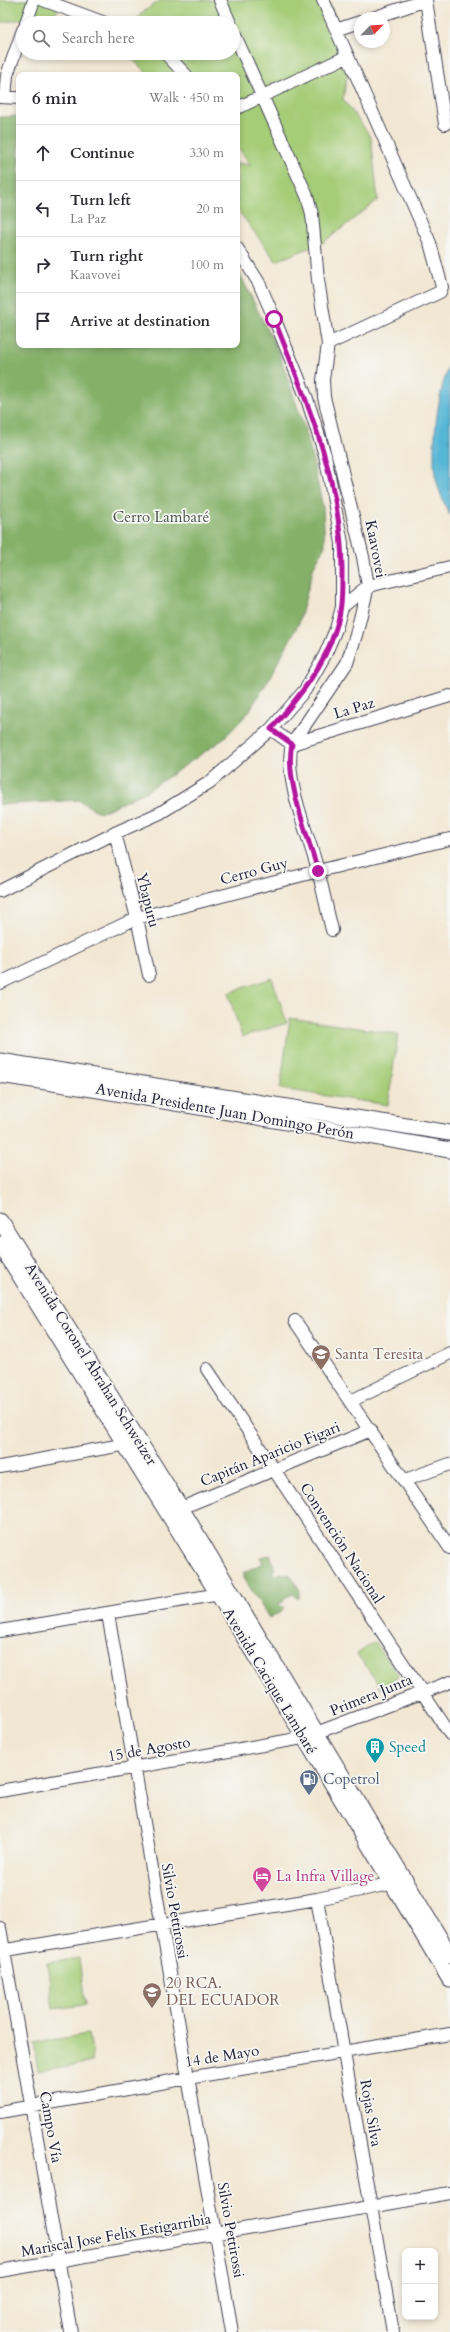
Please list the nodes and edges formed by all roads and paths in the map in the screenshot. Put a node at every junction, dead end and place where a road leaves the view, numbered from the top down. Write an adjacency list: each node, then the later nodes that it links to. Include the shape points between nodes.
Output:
1 (34, 0): 7 (street)
2 (43, 0): 8 (street)
3 (220, 0): 9 (street)
4 (323, 0): 11 (street)
5 (426, 0): 6 (street); 21 (street)
6 (390, 12)
7 (28, 16)
8 (86, 16)
9 (227, 16)
10 (354, 24): 11 (street)
11 (336, 30): 14 (street)
12 (240, 47): 17 (street, Kaavovei)
13 (16, 50): 18 (street)
14 (348, 56): 17 (street); 23 (street, via 430,243 442,287 440,292)
15 (172, 60): 16 (street)
16 (183, 72)
17 (261, 96): 20 (street); 23 (street, Kaavovei, via 307,196 312,214 318,280)
18 (2, 97): 19 (street)
19 (16, 98)
20 (240, 106)
21 (445, 124)
22 (240, 252): 26 (street, via 264,294 317,427 342,543)
23 (328, 344): 25 (street, Kaavovei, via 323,380 324,397)
24 (450, 567): 25 (street)
25 (368, 586): 26 (street); 29 (street, Kaavovei, via 347,663)
26 (342, 607): 28 (street, via 336,629 305,690)
27 (450, 696): 29 (street, La Paz)
28 (271, 729): 29 (street); 30 (street, via 199,790 160,813)
29 (292, 744): 32 (street, Kaavovei, via 289,756 290,775)
30 (115, 833): 33 (street); 34 (street, Ybapuru)
31 (450, 839): 32 (street, Cerro Guy)
32 (318, 871): 34 (street, Cerro Guy); 35 (street, Kaavovei)
33 (0, 891)
34 (137, 918): 36 (street, Ybapuru); 37 (street, Cerro Guy)
35 (332, 930)
36 (149, 975)
37 (0, 983)
38 (0, 1061): 40 (main road, Avenida Presidente Juan Domingo Perón)
39 (0, 1075): 40 (main road, Avenida Presidente Juan Domingo Perón)
40 (101, 1083): 41 (main road, Avenida Presidente Juan Domingo Perón); 42 (main road, Avenida Presidente Juan Domingo Perón)
41 (450, 1133)
42 (450, 1150)
43 (0, 1220): 50 (main road, Avenida Coronel Abrahan Schweizer)
44 (0, 1244): 50 (main road, Avenida Coronel Abrahan Schweizer)
45 (295, 1321): 48 (street)
46 (450, 1353): 48 (street)
47 (207, 1369): 53 (street, Convención Nacional)
48 (351, 1401): 49 (street)
49 (371, 1430): 53 (street, Capitán Aparicio Figari); 54 (street)
50 (133, 1443): 52 (street); 55 (main road, Avenida Coronel Abrahan Schweizer); 57 (main road, Avenida Cacique Lambaré)
51 (450, 1464): 54 (street)
52 (0, 1467)
53 (276, 1470): 55 (street, Capitán Aparicio Figari); 61 (street, Convención Nacional)
54 (405, 1480): 56 (street)
55 (181, 1508): 57 (main road, Avenida Cacique Lambaré)
56 (450, 1548)
57 (225, 1593): 58 (street); 62 (main road, Avenida Cacique Lambaré); 64 (main road, Avenida Cacique Lambaré)
58 (108, 1614): 59 (street); 65 (street, Silvio Pettirossi)
59 (0, 1631)
60 (450, 1682): 61 (street, Primera Junta)
61 (421, 1692): 62 (street, Primera Junta); 63 (street, Convención Nacional)
62 (318, 1733): 64 (street, Primera Junta); 67 (main road, Avenida Cacique Lambaré)
63 (450, 1734)
64 (303, 1738): 65 (street, 15 de Agosto); 68 (main road, Avenida Cacique Lambaré)
65 (133, 1768): 66 (street, 15 de Agosto); 70 (street, Silvio Pettirossi)
66 (0, 1791)
67 (406, 1880): 68 (street); 73 (main road, Avenida Cacique Lambaré)
68 (391, 1884): 69 (street); 74 (main road, Avenida Cacique Lambaré)
69 (317, 1899): 70 (street); 76 (street, Rojas Silva)
70 (161, 1924): 72 (street); 77 (street, Silvio Pettirossi)
71 (0, 1928): 72 (street, Campo Vía)
72 (2, 1950): 78 (street, Campo Vía)
73 (450, 1955)
74 (450, 1980)
75 (450, 2034): 76 (street, 14 de Mayo)
76 (344, 2052): 77 (street, 14 de Mayo); 81 (street, Rojas Silva)
77 (188, 2078): 78 (street, 14 de Mayo); 82 (street, Silvio Pettirossi)
78 (32, 2107): 79 (street, 14 de Mayo); 83 (street, Campo Vía)
79 (0, 2112)
80 (450, 2194): 81 (street, Mariscal Jose Felix Estigarribia)
81 (371, 2208): 82 (street, Mariscal Jose Felix Estigarribia); 87 (street, Rojas Silva)
82 (215, 2234): 83 (street, Mariscal Jose Felix Estigarribia); 86 (street, Silvio Pettirossi)
83 (58, 2260): 84 (street, Mariscal Jose Felix Estigarribia); 85 (street, Campo Vía)
84 (0, 2271)
85 (71, 2332)
86 (232, 2332)
87 (393, 2332)

